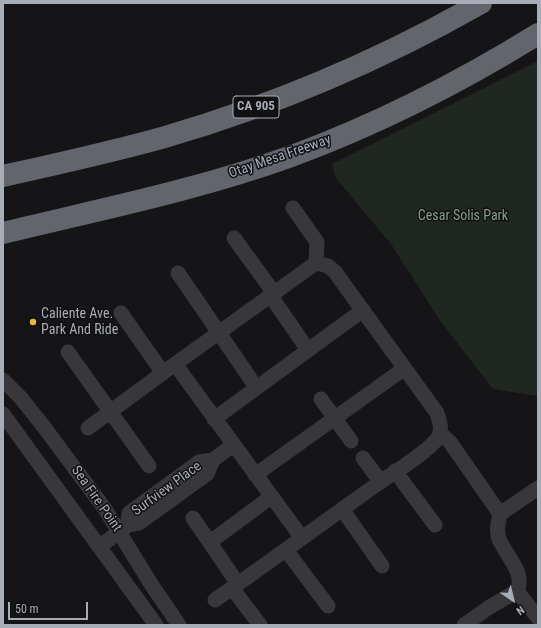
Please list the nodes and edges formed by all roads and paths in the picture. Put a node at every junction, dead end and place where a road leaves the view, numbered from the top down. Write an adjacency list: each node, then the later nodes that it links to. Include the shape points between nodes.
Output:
1 (481, 3): 3 (highway, CA 905, via 429,33 272,102 164,137)
2 (538, 34): 5 (highway, Otay Mesa Freeway, via 489,64 416,102 288,157 205,183)
3 (3, 176)
4 (293, 208): 7 (street, via 317,242)
5 (3, 233)
6 (234, 238): 9 (street)
7 (316, 264): 9 (street); 10 (street, via 328,266 335,272)
8 (178, 273): 12 (street)
9 (272, 294): 12 (street); 13 (street)
10 (363, 310): 13 (street); 15 (street)
11 (121, 313): 16 (street)
12 (219, 332): 16 (street); 18 (street)
13 (308, 350): 18 (street)
14 (68, 352): 20 (street)
15 (405, 368): 23 (street); 25 (street, via 437,413 441,425)
16 (169, 369): 20 (street); 22 (street)
17 (3, 380): 39 (street, Sea Fire Point, via 21,398 105,508)
18 (256, 388): 22 (street)
19 (321, 399): 23 (street)
20 (110, 412): 24 (street); 29 (street)
21 (3, 414): 42 (street, Sea Fire Point)
22 (214, 419): 27 (street)
23 (334, 419): 26 (street); 31 (street)
24 (88, 428)
25 (440, 433): 30 (street, via 424,450); 36 (street, via 450,442)
26 (351, 441)
27 (233, 445): 31 (street); 39 (street, Surfview Place, via 213,460 207,474 139,524)
28 (363, 458): 32 (street)
29 (150, 466)
30 (395, 471): 32 (street); 38 (street)
31 (255, 475): 34 (street)
32 (380, 482): 35 (street)
33 (538, 488): 36 (street)
34 (271, 497): 40 (street); 41 (street)
35 (342, 509): 40 (street); 44 (street)
36 (500, 514): 46 (street, via 497,529 499,539 520,577 521,584)
37 (193, 518): 41 (street)
38 (435, 525)
39 (124, 528): 42 (street, Surfview Place); 51 (street, Sea Fire Point, via 151,584)
40 (302, 538): 43 (street)
41 (210, 542): 45 (street)
42 (99, 547): 50 (street, Sea Fire Point)
43 (286, 550): 45 (street); 48 (street)
44 (382, 566)
45 (235, 586): 47 (street); 52 (street)
46 (517, 591): 49 (street); 53 (street)
47 (215, 600)
48 (328, 606)
49 (538, 618)
50 (156, 625)
51 (179, 625)
52 (260, 625)
53 (464, 625)

